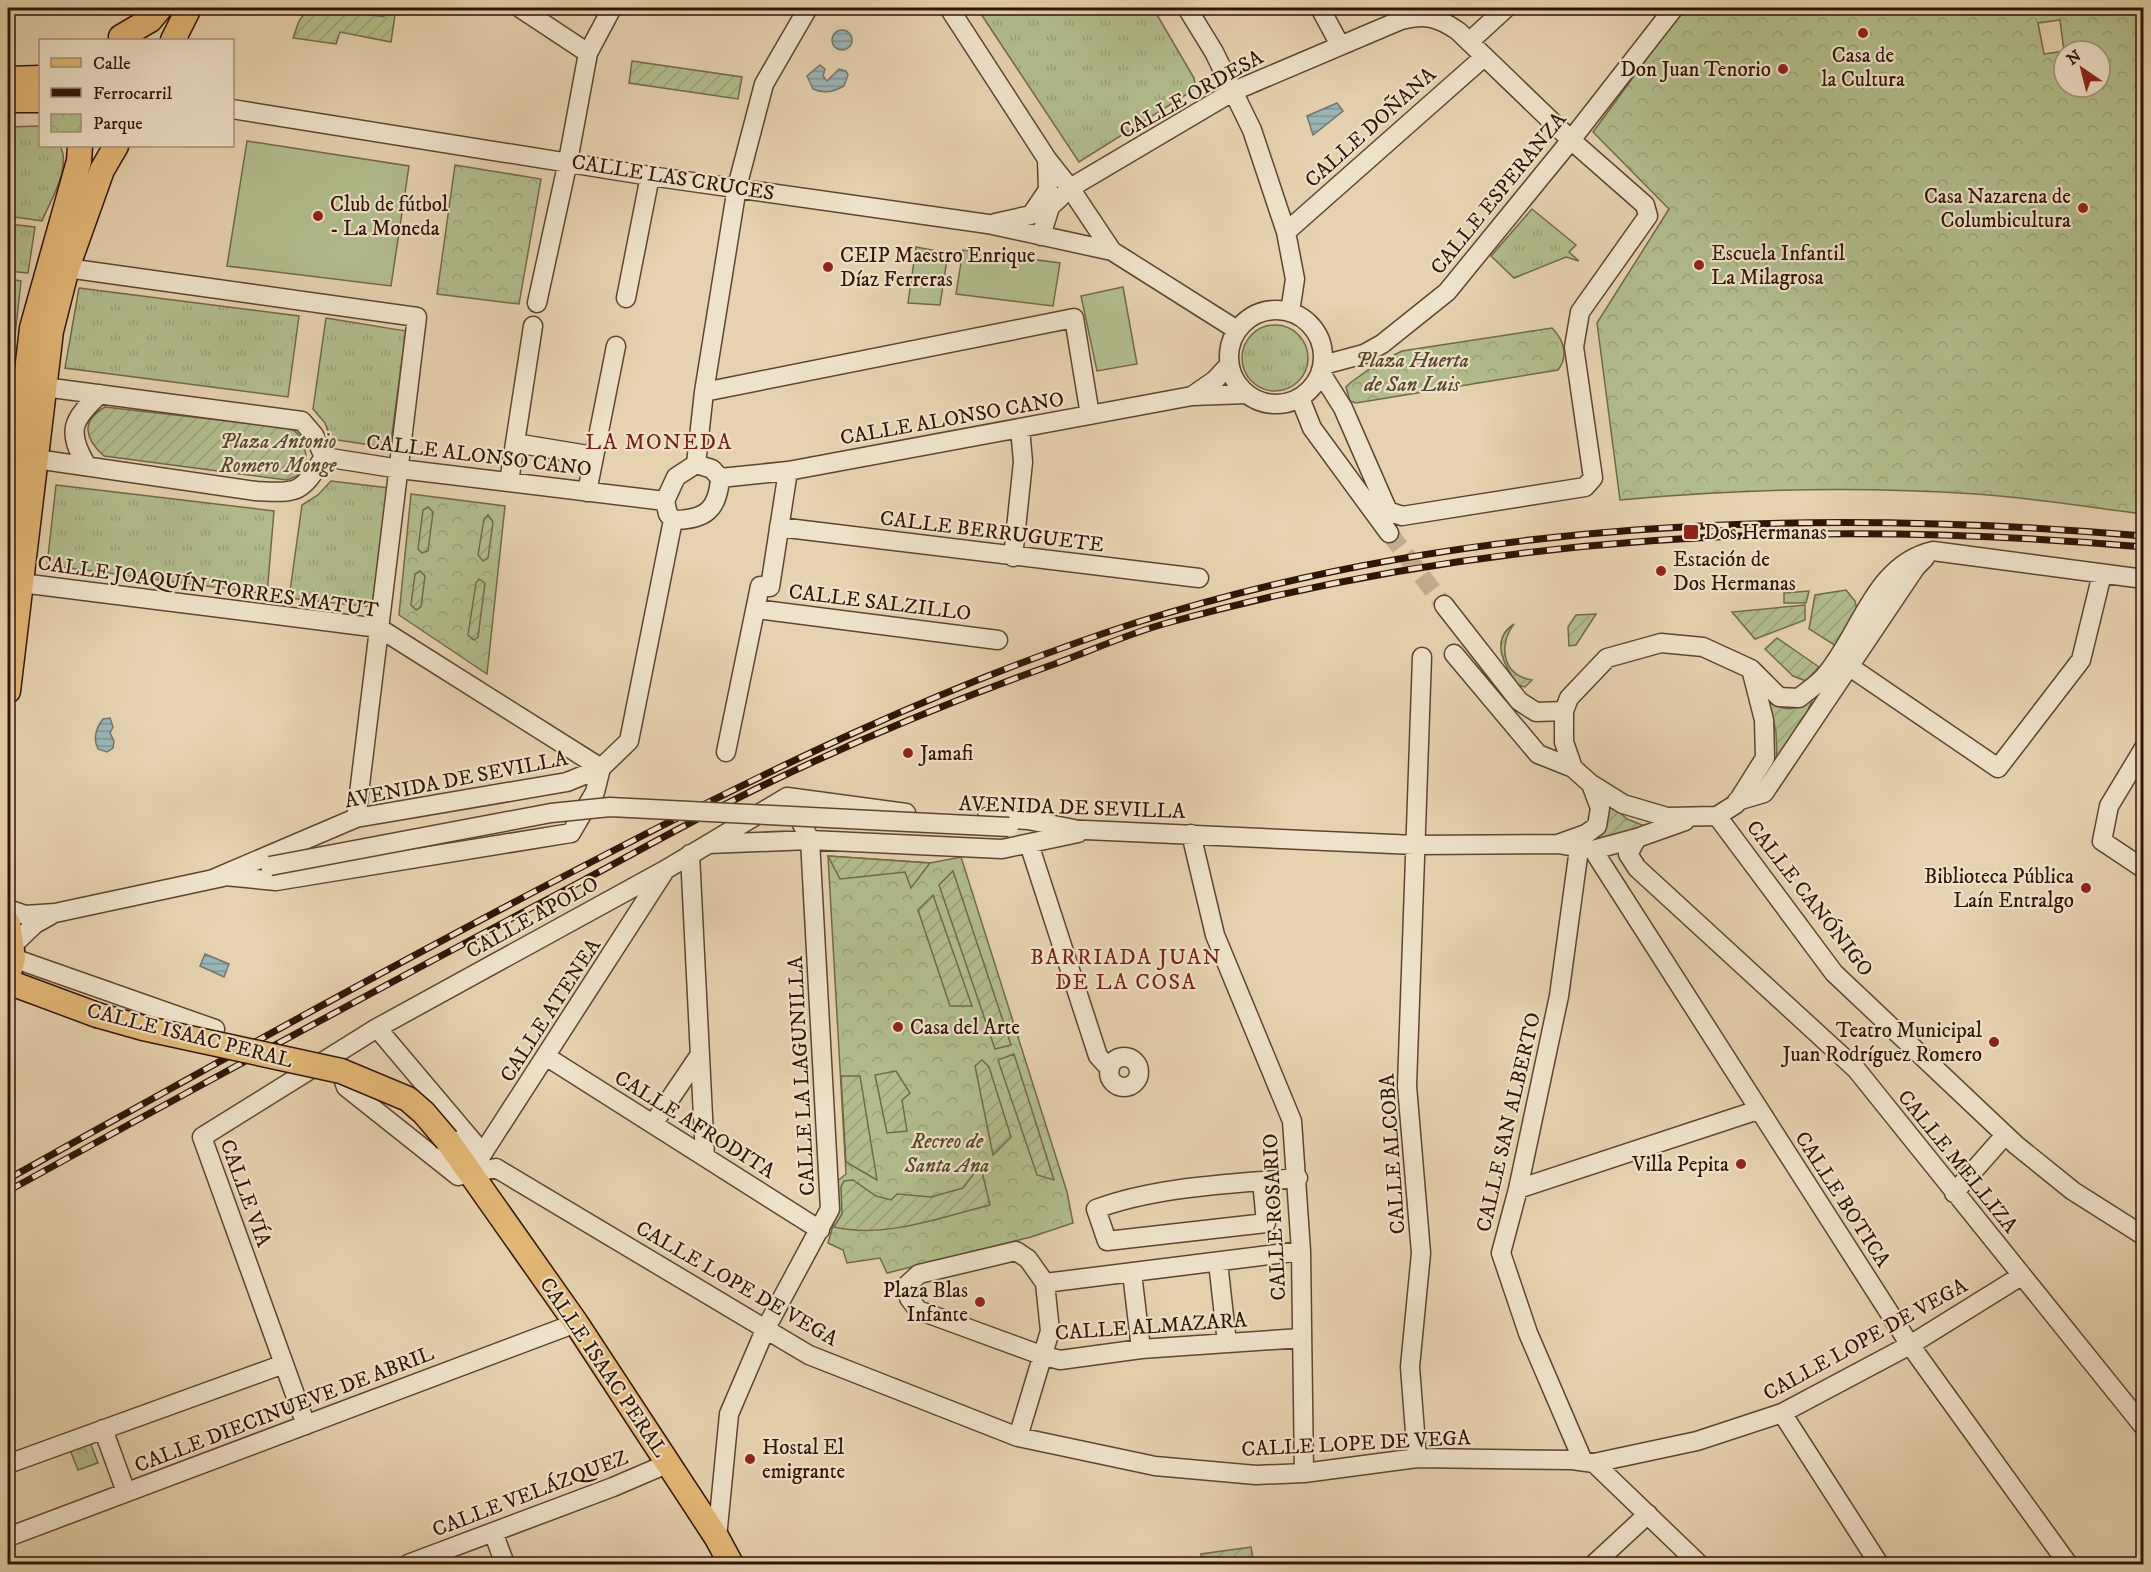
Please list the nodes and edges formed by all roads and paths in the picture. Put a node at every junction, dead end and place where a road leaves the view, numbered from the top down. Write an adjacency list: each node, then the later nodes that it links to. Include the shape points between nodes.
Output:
1 (160, 8): 12 (main road, via 150,20)
2 (189, 8): 13 (main road)
3 (520, 8): 16 (street)
4 (612, 8): 16 (street)
5 (808, 8): 30 (street, via 764,84)
6 (949, 8): 27 (street)
7 (1187, 8): 20 (street)
8 (1320, 8): 15 (street)
9 (1506, 8): 14 (street)
10 (1674, 8): 24 (street, CALLE ESPERANZA)
11 (1439, 13): 14 (street, CALLE ORDESA); 15 (street, CALLE ORDESA, via 1419,15)
12 (120, 39)
13 (174, 39)
14 (1469, 42): 17 (street, CALLE ORDESA)
15 (1340, 45): 20 (street, CALLE ORDESA)
16 (588, 53): 28 (street)
17 (1484, 57): 24 (street, CALLE ORDESA); 33 (street, CALLE DOÑANA)
18 (39, 78): 19 (main road)
19 (8, 79)
20 (1234, 91): 31 (street, CALLE ORDESA); 33 (street, via 1252,130)
21 (8, 100): 22 (main road)
22 (39, 100)
23 (234, 109): 28 (street, CALLE LAS CRUCES)
24 (1571, 140): 44 (street, CALLE ESPERANZA, via 1447,292 1373,350); 44 (street, CALLE ORDESA, via 1645,206 1648,216 1580,312 1574,347 1593,478 1585,487 1402,516 1388,511)
25 (80, 147): 45 (main road, via 32,328)
26 (115, 147): 36 (main road, via 102,170)
27 (1047, 159): 31 (street); 32 (street, via 1048,190 1031,215)
28 (568, 161): 29 (street, CALLE LAS CRUCES); 38 (street)
29 (650, 176): 30 (street, CALLE LAS CRUCES); 37 (street)
30 (737, 187): 32 (street, CALLE LAS CRUCES); 46 (street)
31 (1070, 188): 34 (street, CALLE ORDESA, via 1050,207); 35 (street)
32 (988, 224): 34 (street, CALLE LAS CRUCES)
33 (1287, 232): 39 (street, via 1296,279)
34 (1041, 236): 35 (street, CALLE LAS CRUCES)
35 (1112, 251): 41 (street)
36 (67, 268): 45 (main road, via 51,331); 59 (street, via 417,317)
37 (626, 298)
38 (537, 303)
39 (1290, 312): 41 (street, via 1270,310 1252,316); 44 (street, via 1305,319 1317,332 1323,348)
40 (533, 326): 53 (street)
41 (1237, 330): 43 (street, via 1230,346)
42 (616, 346): 54 (street)
43 (1229, 365): 48 (street); 49 (street, CALLE ALONSO CANO)
44 (1322, 369): 50 (street, via 1313,387)
45 (25, 383): 47 (street); 56 (main road)
46 (704, 392): 51 (street, via 1074,318); 57 (street)
47 (100, 394): 55 (street, via 302,422 314,435); 58 (street, via 79,414 74,431 78,451)
48 (1246, 394): 49 (street, CALLE ALONSO CANO); 50 (street, via 1274,404)
49 (1192, 396): 51 (street, CALLE ALONSO CANO)
50 (1300, 398): 67 (street, via 1312,428)
51 (1090, 415): 52 (street, CALLE ALONSO CANO)
52 (1020, 428): 60 (street, CALLE ALONSO CANO); 70 (street, via 1023,462)
53 (515, 443): 54 (street); 62 (street)
54 (594, 456): 63 (street)
55 (324, 457): 58 (street, via 306,485 291,492 256,491); 59 (street, CALLE ALONSO CANO)
56 (20, 459): 58 (street); 68 (main road); 74 (main road)
57 (696, 464): 61 (street, via 712,469); 64 (street, via 676,477)
58 (87, 466)
59 (400, 469): 62 (street, CALLE ALONSO CANO); 77 (street)
60 (788, 471): 61 (street, CALLE ALONSO CANO); 66 (street)
61 (720, 478): 65 (street, via 719,497 710,509 692,520)
62 (509, 482): 63 (street, CALLE ALONSO CANO)
63 (587, 492): 64 (street, CALLE ALONSO CANO)
64 (664, 501): 65 (street)
65 (673, 520): 87 (street, via 629,741)
66 (779, 527): 70 (street, CALLE BERRUGUETE); 76 (street, via 770,587 760,586)
67 (1389, 533)
68 (8, 536)
69 (1933, 551): 71 (street); 81 (street, via 1916,567); 82 (street, via 1917,555 1886,579 1824,677 1799,698 1779,697)
70 (1013, 557): 72 (street, CALLE BERRUGUETE)
71 (2105, 574): 73 (street); 81 (street, via 2081,660 1998,768)
72 (1199, 578)
73 (2144, 580)
74 (21, 583): 77 (street, CALLE JOAQUÍN TORRES MATUT); 83 (main road)
75 (1444, 606): 84 (street, via 1519,701 1536,712)
76 (756, 609): 78 (street, CALLE SALZILLO); 86 (street)
77 (379, 628): 87 (street, CALLE JOAQUÍN TORRES MATUT); 94 (street)
78 (998, 640)
79 (1454, 654): 88 (street, via 1538,754)
80 (1422, 657): 103 (street, CALLE ALCOBA)
81 (1850, 667): 91 (street, via 1764,793)
82 (1751, 669): 84 (street, via 1703,647 1661,642 1607,658 1576,690); 91 (street, via 1764,720 1765,758)
83 (8, 692)
84 (1564, 711): 88 (street, via 1564,742)
85 (2144, 748): 106 (street, via 2109,806 2102,841)
86 (726, 752)
87 (601, 768): 94 (street, AVENIDA DE SEVILLA, via 567,782); 108 (street, AVENIDA DE SEVILLA, via 596,792 571,833 276,881)
88 (1573, 768): 89 (street)
89 (1591, 784): 93 (street, via 1623,804 1668,817); 102 (street, AVENIDA DE SEVILLA, via 1600,808 1597,826)
90 (787, 797): 95 (street, via 882,812 1028,820); 99 (street); 100 (street, CALLE APOLO)
91 (1737, 801): 92 (street)
92 (1717, 816): 93 (street); 123 (street, CALLE CANÓNIGO, via 1834,973)
93 (1695, 817): 98 (street, AVENIDA DE SEVILLA)
94 (356, 818): 108 (street, AVENIDA DE SEVILLA)
95 (1074, 829): 96 (street, AVENIDA DE SEVILLA); 108 (street, AVENIDA DE SEVILLA, bridge, via 610,807 551,813)
96 (1093, 830): 97 (street, AVENIDA DE SEVILLA); 101 (street)
97 (1191, 834): 103 (street, AVENIDA DE SEVILLA); 126 (street, CALLE ROSARIO, via 1215,935 1292,1120)
98 (1637, 838): 104 (street, AVENIDA DE SEVILLA); 129 (street, CALLE MELLIZA, via 1628,854 1637,868 1856,1069)
99 (810, 840): 100 (street); 101 (street, via 1002,849); 130 (street, CALLE LA LAGUNILLA, via 830,1209)
100 (707, 844): 105 (street, CALLE APOLO)
101 (1029, 844): 120 (street, via 1098,1056)
102 (1558, 844): 103 (street, AVENIDA DE SEVILLA); 104 (street, AVENIDA DE SEVILLA)
103 (1415, 846): 150 (street, CALLE ALCOBA, via 1407,1086 1421,1253 1410,1367)
104 (1586, 849): 121 (street, CALLE BOTICA); 128 (street, CALLE SAN ALBERTO)
105 (690, 854): 107 (street, CALLE APOLO); 118 (street)
106 (2141, 866)
107 (665, 870): 109 (street, CALLE APOLO); 112 (street, CALLE ATENEA)
108 (219, 878): 111 (street, AVENIDA DE SEVILLA)
109 (625, 892): 112 (street, via 634,901); 115 (street, CALLE APOLO)
110 (8, 909): 111 (street, AVENIDA DE SEVILLA, via 25,915)
111 (55, 913): 113 (street, AVENIDA DE SEVILLA, via 35,924)
112 (638, 914): 119 (street, CALLE ATENEA)
113 (10, 950): 116 (street, CALLE ISAAC PERAL)
114 (8, 982): 125 (main road, CALLE ISAAC PERAL, bridge, via 143,1028 341,1071 408,1099 447,1140)
115 (377, 1028): 117 (street, CALLE VÍA); 125 (street, via 475,1144)
116 (215, 1029)
117 (335, 1055): 125 (street, via 346,1087 458,1176); 144 (street, CALLE VÍA, via 202,1137)
118 (699, 1056): 122 (street); 124 (street)
119 (547, 1057): 122 (street, CALLE AFRODITA); 125 (street, CALLE ATENEA)
120 (1110, 1069)
121 (1758, 1110): 128 (street); 141 (street, CALLE BOTICA)
122 (653, 1124): 124 (street, CALLE AFRODITA)
123 (2005, 1135): 129 (street); 131 (street, CALLE CANÓNIGO, via 2073,1191)
124 (705, 1157): 130 (street, CALLE AFRODITA)
125 (470, 1173): 137 (main road, CALLE ISAAC PERAL); 138 (street, CALLE LOPE DE VEGA, via 496,1168)
126 (1298, 1178): 127 (street); 132 (street, CALLE ROSARIO)
127 (1262, 1181): 127 (street, via 1128,1197 1096,1209 1107,1241 1266,1223)
128 (1518, 1189): 151 (street, CALLE SAN ALBERTO, via 1501,1252 1528,1334)
129 (1954, 1193): 135 (street, CALLE MELLIZA)
130 (820, 1230): 138 (street, CALLE LA LAGUNILLA)
131 (2144, 1236)
132 (1301, 1251): 133 (street); 139 (street, CALLE ROSARIO)
133 (1218, 1262): 134 (street); 140 (street)
134 (1132, 1273): 136 (street); 142 (street)
135 (2021, 1276): 141 (street, CALLE LOPE DE VEGA); 147 (street, CALLE MELLIZA)
136 (1045, 1283): 143 (street, via 1050,1331); 143 (street, via 1028,1259 1016,1251 919,1274 906,1285 918,1310)
137 (576, 1323): 146 (street, CALLE DIECINUEVE DE ABRIL); 152 (main road, CALLE ISAAC PERAL)
138 (765, 1330): 149 (street, CALLE LOPE DE VEGA, via 809,1354); 159 (street, CALLE LA LAGUNILLA, via 729,1414)
139 (1301, 1338): 140 (street, CALLE ALMAZARA); 154 (street, CALLE ROSARIO)
140 (1227, 1343): 142 (street, CALLE ALMAZARA)
141 (1910, 1345): 145 (street, CALLE LOPE DE VEGA); 166 (street, CALLE BOTICA)
142 (1141, 1349): 143 (street, CALLE ALMAZARA, via 1060,1360)
143 (1041, 1355): 149 (street)
144 (284, 1364): 146 (street, CALLE VÍA); 148 (street)
145 (1782, 1413): 151 (street, CALLE LOPE DE VEGA, via 1696,1441); 165 (street)
146 (306, 1425): 155 (street, CALLE DIECINUEVE DE ABRIL)
147 (2144, 1427)
148 (103, 1429): 153 (street); 155 (street)
149 (1018, 1437): 154 (street, CALLE LOPE DE VEGA, via 1155,1466 1256,1475)
150 (1417, 1458): 151 (street, CALLE LOPE DE VEGA); 154 (street, CALLE LOPE DE VEGA)
151 (1589, 1462): 156 (street)
152 (669, 1463): 157 (street, CALLE VELÁZQUEZ); 159 (main road, CALLE ISAAC PERAL)
153 (8, 1464)
154 (1304, 1473)
155 (126, 1492): 158 (street, CALLE DIECINUEVE DE ABRIL)
156 (1648, 1514): 163 (street); 164 (street)
157 (494, 1532): 160 (street, CALLE VELÁZQUEZ); 161 (street)
158 (8, 1537)
159 (717, 1538): 162 (main road, CALLE ISAAC PERAL)
160 (408, 1564)
161 (505, 1564)
162 (731, 1564)
163 (1594, 1564)
164 (1700, 1564)
165 (1879, 1564)
166 (2068, 1564)

